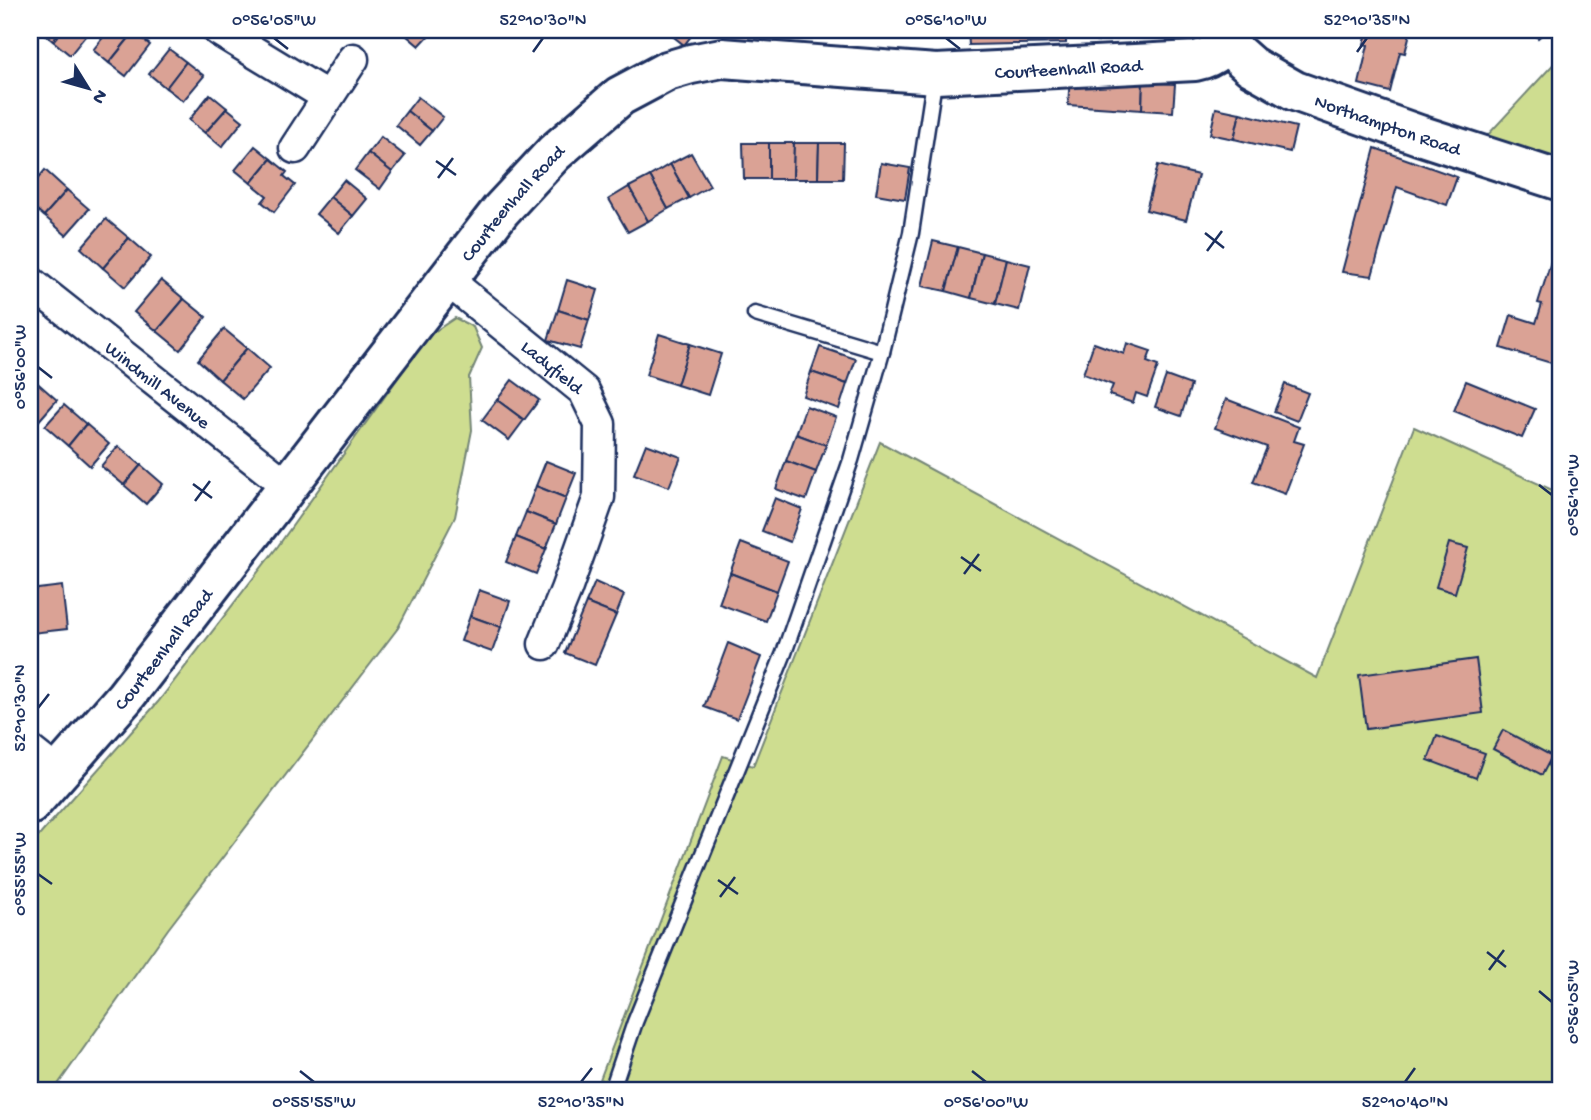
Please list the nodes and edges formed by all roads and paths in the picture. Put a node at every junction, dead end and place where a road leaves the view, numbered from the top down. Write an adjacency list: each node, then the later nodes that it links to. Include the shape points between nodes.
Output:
1 (218, 30): 5 (street)
2 (1229, 37): 4 (street, Courteenhall Road, via 1213,55 1195,61); 7 (street, Northampton Road, via 1251,66 1295,91)
3 (353, 59): 5 (street)
4 (936, 74): 8 (street, Courteenhall Road, via 722,58 667,71 620,96 554,153); 11 (lane, via 911,233)
5 (328, 97): 6 (street)
6 (295, 148)
7 (1561, 181)
8 (446, 279): 12 (street, Courteenhall Road); 13 (street, Ladyfield, via 584,391 600,424 599,497)
9 (30, 282): 12 (street, Windmill Avenue)
10 (755, 314): 11 (lane)
11 (882, 352): 17 (lane, via 851,460 784,653 635,1022)
12 (289, 487): 15 (street, Courteenhall Road)
13 (544, 644)
14 (30, 751): 15 (street)
15 (60, 774): 16 (street, Courteenhall Road)
16 (30, 805)
17 (612, 1090)

